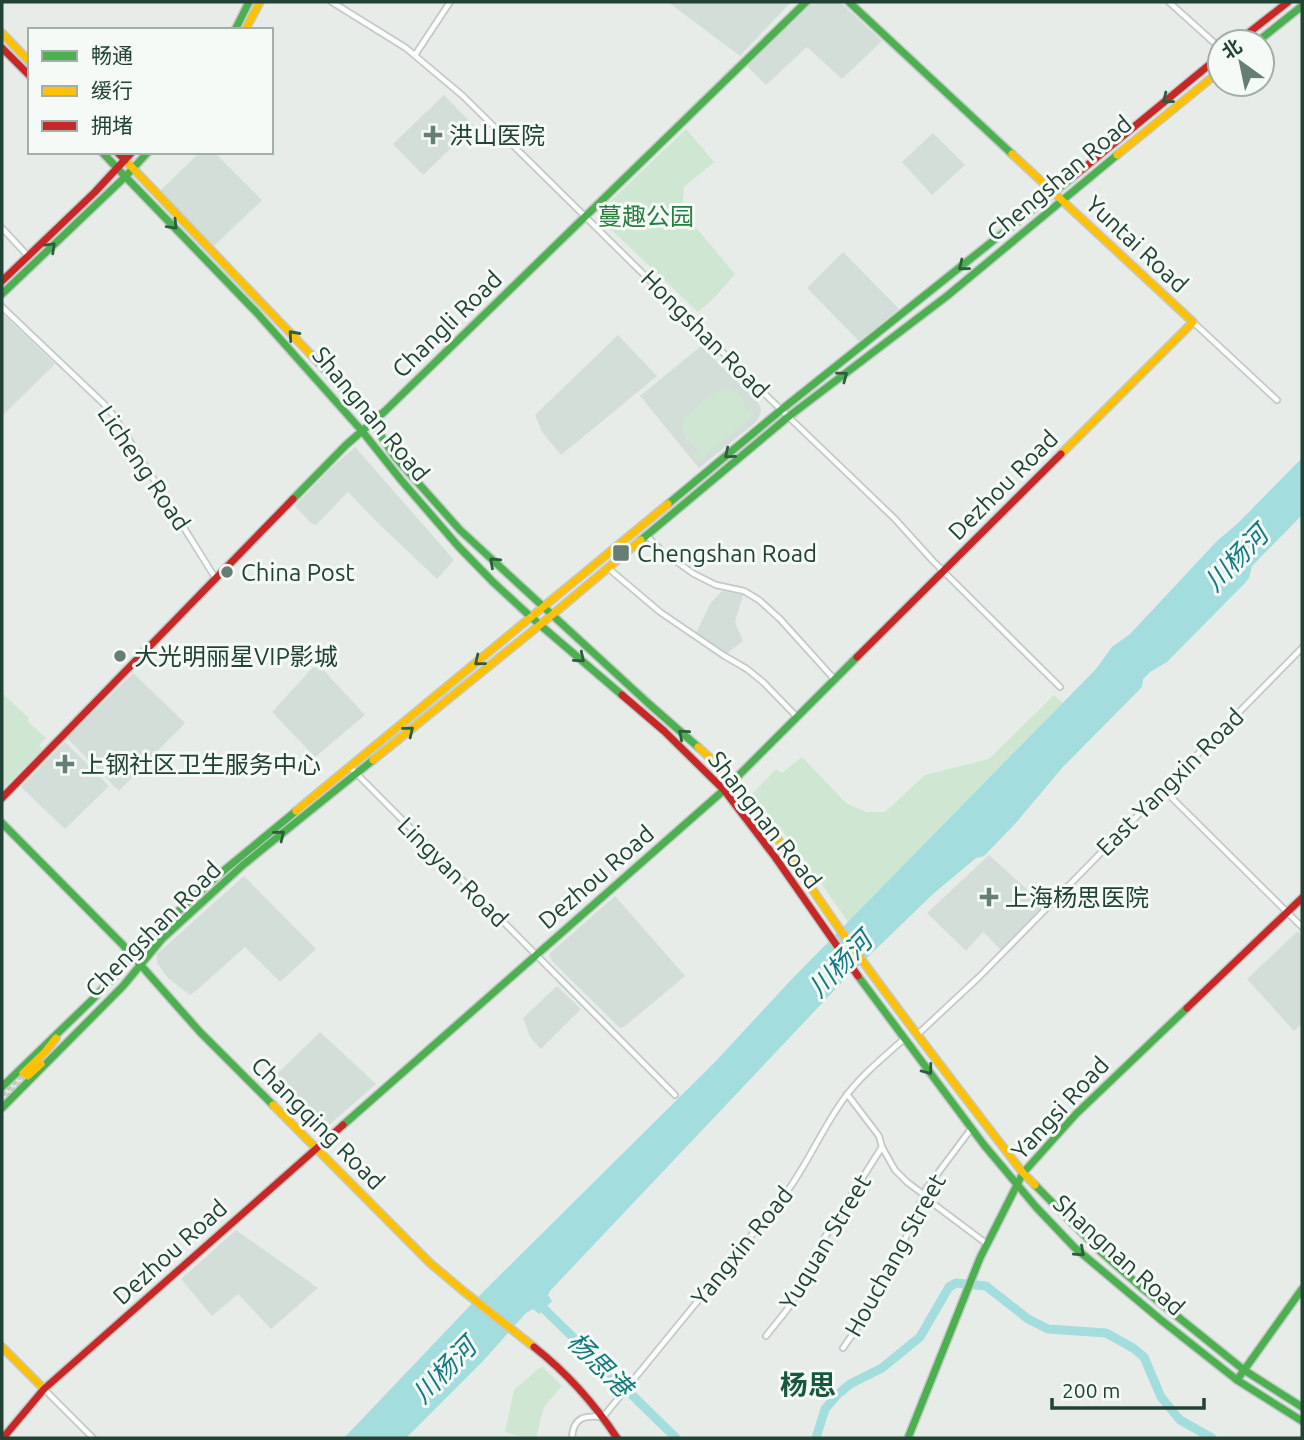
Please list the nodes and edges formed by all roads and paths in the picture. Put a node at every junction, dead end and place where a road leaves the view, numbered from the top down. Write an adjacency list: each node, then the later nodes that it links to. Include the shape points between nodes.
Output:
1 (249, 2): 10 (main road)
2 (260, 2): 11 (main road)
3 (332, 2): 17 (street, Hongshan Road)
4 (450, 2): 17 (street)
5 (806, 2): 32 (main road, Changli Road)
6 (849, 2): 30 (main road, Yuntai Road)
7 (1169, 2): 15 (street)
8 (1288, 2): 12 (main road)
9 (1302, 6): 13 (main road)
10 (236, 28)
11 (246, 28)
12 (1255, 28)
13 (1274, 28)
14 (2, 33): 18 (main road)
15 (1206, 35)
16 (2, 48): 20 (main road)
17 (415, 55): 32 (street, Hongshan Road, via 464,96)
18 (28, 60)
19 (1206, 68): 30 (main road, Chengshan Road, one-way to 30)
20 (28, 74)
21 (1206, 82): 31 (main road, Chengshan Road)
22 (104, 154): 28 (main road, Shangnan Road)
23 (119, 154): 26 (main road, Shangnan Road)
24 (130, 154): 26 (main road)
25 (146, 154): 27 (main road)
26 (125, 160): 27 (main road, Shangnan Road); 28 (main road)
27 (133, 167): 29 (main road); 42 (main road, Shangnan Road, one-way to 27)
28 (117, 168): 29 (main road, Shangnan Road); 34 (main road)
29 (126, 177): 36 (main road, one-way to 29); 43 (main road, Shangnan Road, one-way to 43)
30 (1054, 193): 31 (main road, Yuntai Road); 40 (main road, Chengshan Road, one-way to 40)
31 (1062, 200): 38 (main road, Yuntai Road); 41 (main road, Chengshan Road, one-way to 31, via 947,296)
32 (586, 216): 40 (street, Hongshan Road); 42 (main road, Changli Road)
33 (2, 228): 34 (street)
34 (28, 256): 35 (main road)
35 (2, 281)
36 (2, 295)
37 (2, 307): 47 (street, Licheng Road, via 114,416)
38 (1193, 323): 39 (street, Yuntai Road); 46 (main road, Dezhou Road)
39 (1276, 400)
40 (781, 410): 41 (street, Hongshan Road); 48 (main road, Chengshan Road, one-way to 48)
41 (788, 417): 44 (main road, Chengshan Road); 46 (street, Hongshan Road)
42 (372, 422): 43 (main road, Changli Road); 48 (main road, Shangnan Road, one-way to 42, via 460,530 395,457)
43 (362, 431): 47 (main road, Changli Road); 50 (main road, Shangnan Road, via 458,546)
44 (647, 536): 45 (main road, Chengshan Road); 53 (street, via 694,574 759,600)
45 (608, 568): 49 (main road, Chengshan Road); 55 (street, via 660,612 764,683)
46 (944, 572): 53 (main road, Dezhou Road); 54 (street, Hongshan Road)
47 (216, 579): 61 (main road, Changli Road)
48 (544, 608): 49 (main road, Shangnan Road); 50 (main road, Chengshan Road)
49 (552, 615): 51 (main road, Chengshan Road); 58 (main road, Shangnan Road, one-way to 49)
50 (532, 618): 51 (main road, Shangnan Road); 56 (main road, Chengshan Road, one-way to 56)
51 (540, 624): 57 (main road, Chengshan Road, one-way to 51); 59 (main road, Shangnan Road, one-way to 59, via 664,731)
52 (1302, 648): 60 (street, East Yangxin Road)
53 (835, 680): 55 (main road, Dezhou Road)
54 (1060, 687)
55 (797, 717): 58 (main road, Dezhou Road)
56 (350, 767): 57 (street, Lingyan Road); 66 (main road, Chengshan Road, via 216,877)
57 (356, 774): 67 (street, Lingyan Road); 68 (main road, Chengshan Road, one-way to 57, via 243,865)
58 (733, 781): 59 (main road, Dezhou Road); 70 (main road, Shangnan Road)
59 (724, 790): 67 (main road, Dezhou Road); 71 (main road, Shangnan Road)
60 (1164, 790): 64 (street); 70 (street, East Yangxin Road)
61 (2, 798)
62 (2, 823): 66 (main road, Changqing Road)
63 (1302, 898): 64 (main road, Yangsi Road)
64 (1287, 912): 65 (street); 80 (main road, Yangsi Road, via 1076,1114)
65 (1302, 927)
66 (132, 955): 68 (main road, Changqing Road); 69 (main road, Chengshan Road)
67 (536, 956): 75 (street, Lingyan Road); 79 (main road, Dezhou Road)
68 (140, 964): 72 (main road, Chengshan Road); 79 (main road, Changqing Road)
69 (69, 1022): 72 (main road, via 26,1075); 73 (main road, Chengshan Road)
70 (918, 1034): 80 (main road, Shangnan Road)
71 (905, 1038): 74 (street, Yangxin Road); 77 (main road, Shangnan Road, one-way to 77)
72 (67, 1044): 76 (main road, Chengshan Road)
73 (2, 1087)
74 (847, 1094): 78 (street); 92 (street, Yangxin Road, via 786,1193)
75 (675, 1095)
76 (2, 1108)
77 (972, 1128): 81 (main road, Shangnan Road); 82 (street, Houchang Street)
78 (882, 1147): 82 (street, via 900,1176); 85 (street, Yuquan Street, via 823,1240 814,1268)
79 (316, 1149): 90 (main road, Dezhou Road); 92 (main road, Changqing Road, via 430,1263 560,1368)
80 (1023, 1172): 81 (main road, Yangsi Road); 88 (main road, Shangnan Road, via 1105,1256)
81 (1016, 1185): 83 (main road, Yangsi Road); 89 (main road, Shangnan Road, one-way to 89, via 1074,1247)
82 (923, 1195): 83 (street); 87 (street, Houchang Street, via 896,1261)
83 (987, 1244): 98 (main road, Yangsi Road)
84 (1302, 1289): 88 (main road)
85 (766, 1336)
86 (2, 1347): 90 (main road)
87 (843, 1348)
88 (1244, 1370): 89 (main road); 91 (main road, Shangnan Road)
89 (1237, 1380): 93 (main road, Shangnan Road)
90 (44, 1389): 94 (main road, Dezhou Road); 95 (street)
91 (1302, 1406)
92 (603, 1417): 96 (street, Yangxin Road, via 582,1418); 97 (main road, Changqing Road)
93 (1302, 1421)
94 (4, 1438)
95 (93, 1438)
96 (572, 1438)
97 (617, 1438)
98 (908, 1438)

